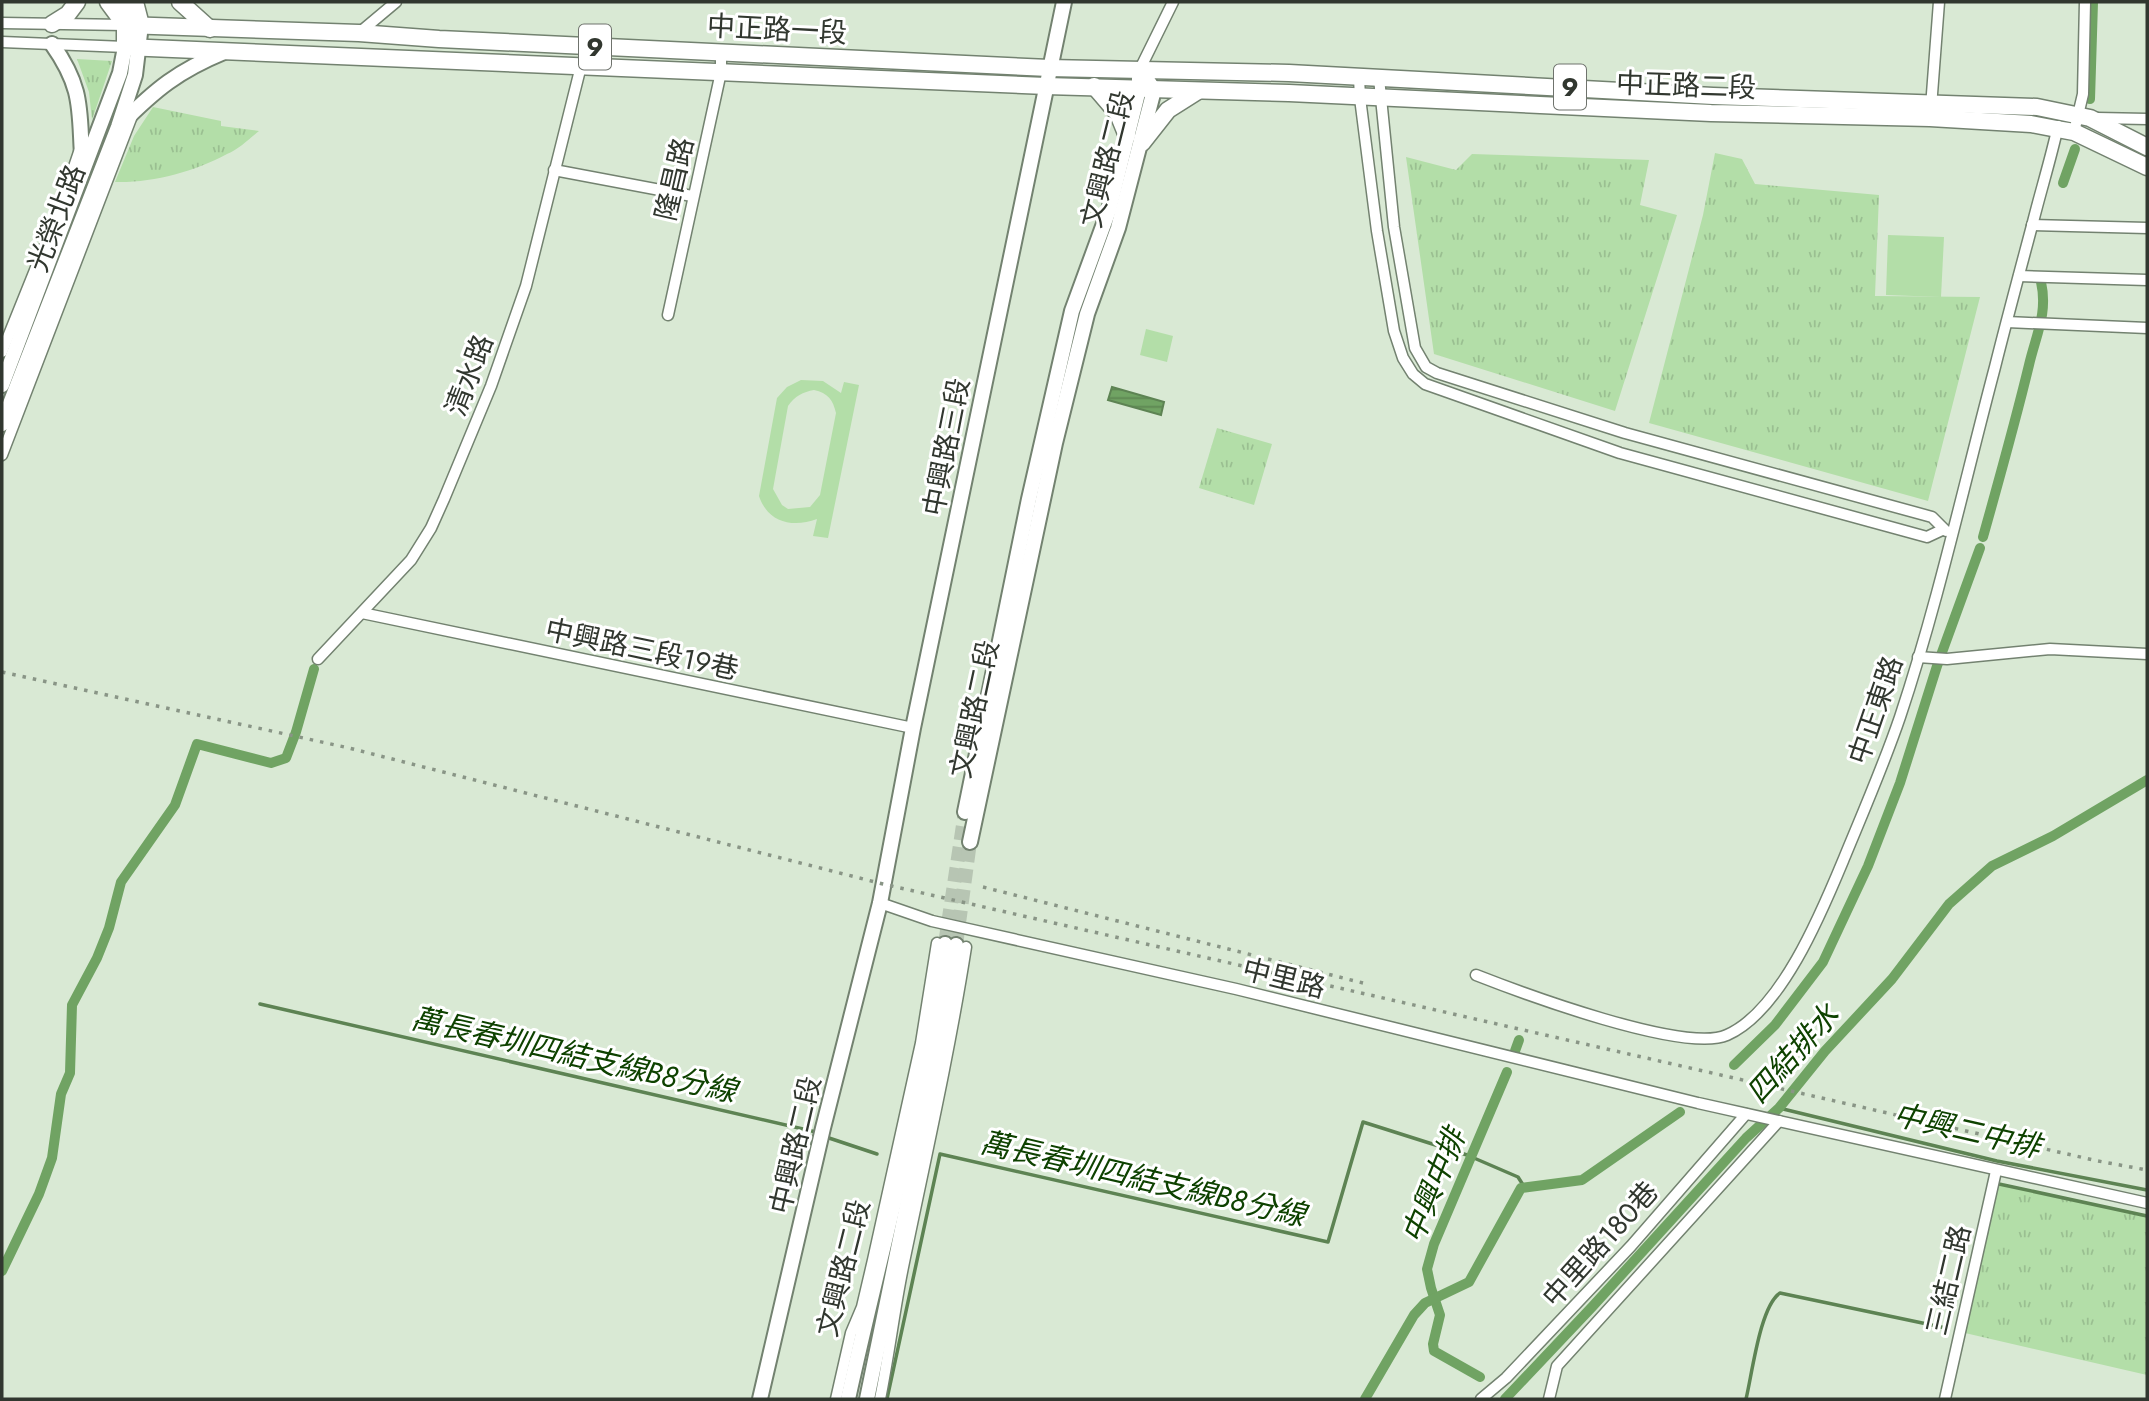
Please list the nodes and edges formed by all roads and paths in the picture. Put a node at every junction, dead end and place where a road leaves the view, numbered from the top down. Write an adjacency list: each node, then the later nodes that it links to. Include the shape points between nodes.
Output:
1 (77, 2): 13 (main road)
2 (108, 2): 14 (main road)
3 (125, 2): 14 (main road)
4 (135, 2): 14 (main road)
5 (145, 2): 14 (main road)
6 (180, 2): 15 (main road)
7 (396, 2): 16 (street)
8 (1064, 2): 23 (street, 中興路三段)
9 (1173, 2): 24 (street)
10 (1939, 2): 36 (street)
11 (2085, 2): 37 (street)
12 (2, 23): 13 (street)
13 (52, 24): 14 (street)
14 (133, 25): 15 (main road, 中正路一段 / 9); 19 (main road)
15 (210, 29): 16 (main road, 中正路一段 / 9)
16 (359, 33): 21 (main road, 中正路一段 / 9)
17 (2, 42): 18 (street)
18 (52, 44): 19 (street); 43 (street, via 75,83 82,116)
19 (132, 47): 20 (main road, 中正路一段 / 9); 39 (street, 光榮北路, via 135,75); 47 (street, 光榮北路)
20 (224, 51): 22 (main road, 中正路一段 / 9); 35 (street, via 162,84)
21 (721, 52): 23 (main road, 中正路一段 / 9); 25 (street, 隆昌路)
22 (580, 66): 25 (main road, 中正路一段 / 9); 46 (street, 清水路)
23 (1049, 68): 24 (main road, 中正路二段 / 9); 28 (street, 中興路三段)
24 (1140, 69): 26 (main road, 中正路二段 / 9); 30 (street, 文興路二段)
25 (721, 72): 28 (main road, 中正路一段 / 9); 48 (street, 隆昌路)
26 (1359, 78): 27 (main road, 中正路二段 / 9); 32 (street)
27 (1379, 78): 33 (street); 36 (main road, 中正路二段 / 9)
28 (1046, 86): 29 (main road, 中正路二段 / 9); 66 (street, 中興路三段)
29 (1094, 86): 30 (main road, 中正路二段 / 9); 42 (main road)
30 (1146, 89): 31 (main road, 中正路二段 / 9); 42 (street, 文興路二段)
31 (1198, 91): 32 (main road, 中正路二段 / 9); 42 (main road)
32 (1360, 97): 33 (main road, 中正路二段 / 9); 61 (street, via 1394,331 1403,358 1418,379 1620,453 1927,537)
33 (1379, 98): 36 (main road, 中正路二段 / 9, via 1711,113); 61 (street, via 1394,227 1413,335 1426,367 1625,433 1932,517)
34 (2060, 110): 36 (main road, 中正路二段 / 9); 37 (main road, 中正路二段 / 9); 40 (street, 中正東路)
35 (134, 111): 39 (street); 60 (street, 光榮北路)
36 (1931, 111): 40 (main road, 中正路二段 / 9)
37 (2085, 116): 38 (street); 41 (street); 44 (main road, 中正路二段 / 9)
38 (2147, 119)
39 (118, 127): 59 (street, 光榮北路)
40 (2057, 129): 41 (main road, 中正路二段 / 9); 49 (street, 中正東路)
41 (2074, 132): 45 (main road, 中正路二段 / 9)
42 (1134, 140): 67 (street, 文興路二段, via 1072,311); 68 (street, 文興路二段, via 1118,228 1087,314 1055,443)
43 (81, 145): 47 (street); 56 (street, 光榮北路, via 60,208)
44 (2147, 147)
45 (2147, 167)
46 (554, 170): 48 (street); 62 (street, 清水路, via 526,286 444,499 411,560)
47 (83, 172): 58 (street, 光榮北路)
48 (692, 196): 53 (street, 隆昌路)
49 (2032, 225): 50 (street); 51 (street, 中正東路)
50 (2147, 228)
51 (2019, 276): 52 (street); 54 (street, 中正東路)
52 (2147, 280)
53 (667, 315)
54 (2007, 321): 55 (street); 61 (street, 中正東路)
55 (2147, 328)
56 (5, 334): 57 (street, 光榮北路)
57 (2, 352)
58 (2, 385)
59 (2, 424)
60 (2, 455)
61 (1947, 531): 64 (street, 中正東路)
62 (362, 613): 65 (street, 清水路); 66 (street, 中興路三段19巷)
63 (2147, 654): 64 (street, via 2050,649)
64 (1918, 657): 71 (street, 中正東路, via 1889,746 1820,916 1796,959 1751,1020 1718,1038 1684,1038 1637,1028)
65 (318, 659)
66 (914, 728): 69 (street, 中興路三段)
67 (965, 812)
68 (970, 842)
69 (880, 903): 72 (street, 中里路, via 932,921 1236,989); 76 (street, 中興路二段)
70 (951, 945): 77 (street, 文興路二段, via 921,1043 862,1307 851,1333); 78 (street, 文興路二段); 79 (street, 文興路二段, via 945,1021); 80 (street, 文興路二段, via 953,1034 902,1271)
71 (1476, 975)
72 (1746, 1114): 73 (street, 中里路); 81 (street, 中里路180巷, via 1631,1246)
73 (1779, 1121): 74 (street); 82 (street, via 1557,1366)
74 (1996, 1171): 75 (street); 83 (street, 三結二路)
75 (2147, 1203)
76 (760, 1399)
77 (836, 1399)
78 (848, 1399)
79 (867, 1399)
80 (880, 1399)
81 (1481, 1399)
82 (1549, 1399)
83 (1945, 1399)

